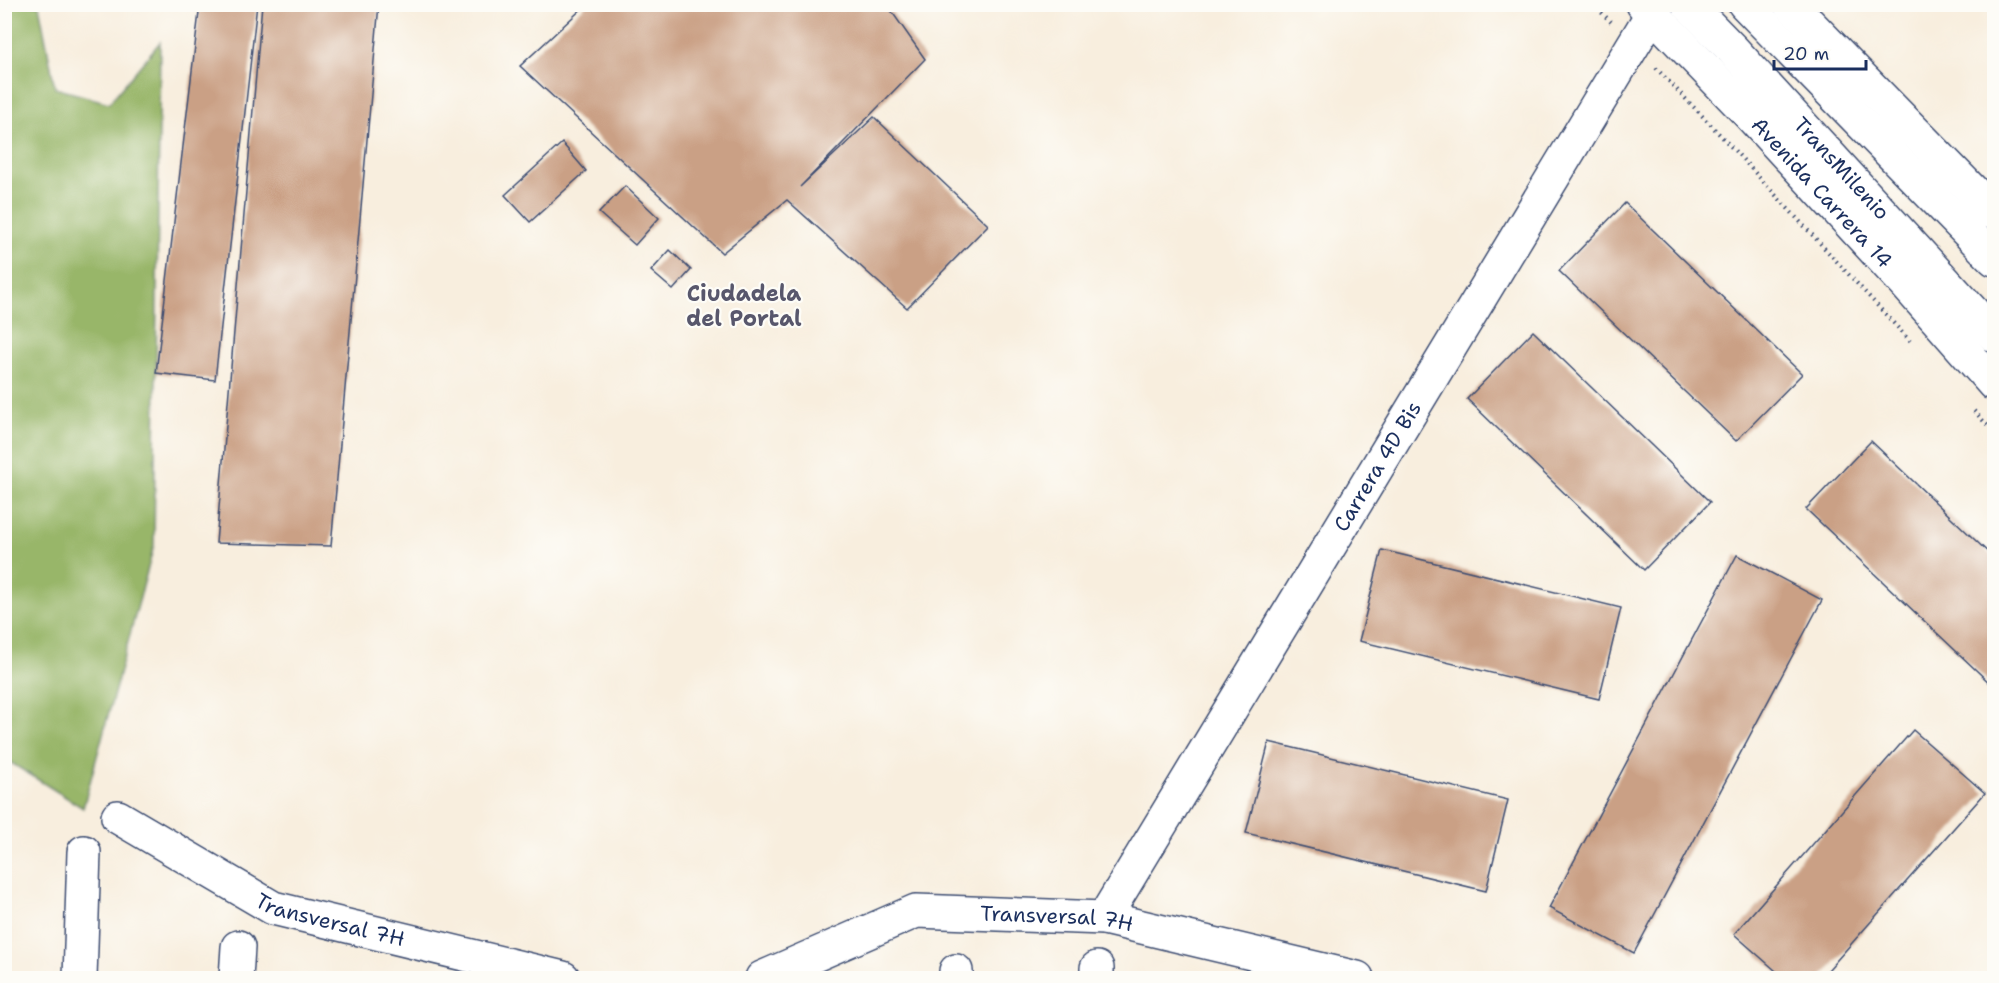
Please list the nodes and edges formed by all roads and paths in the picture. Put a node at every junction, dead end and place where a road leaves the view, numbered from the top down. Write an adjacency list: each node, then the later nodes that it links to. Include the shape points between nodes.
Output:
1 (1593, 4): 6 (path)
2 (1688, 4): 9 (street, TransMilenio)
3 (1745, 4): 8 (street)
4 (1790, 4): 7 (street)
5 (1648, 9): 6 (street, Carrera 4D Bis); 11 (street, Avenida Carrera 14, via 1759,124)
6 (1633, 45): 10 (path); 16 (street, Carrera 4D Bis)
7 (1995, 213)
8 (1995, 258)
9 (1995, 334)
10 (1913, 344)
11 (1995, 384)
12 (1970, 406): 13 (path)
13 (1995, 432)
14 (118, 818): 18 (street, Transversal 7H, via 273,908)
15 (84, 852): 17 (street)
16 (1104, 918): 19 (street, Transversal 7H, via 916,911); 20 (street, Transversal 7H)
17 (80, 978)
18 (563, 978)
19 (762, 978)
20 (1358, 978)

